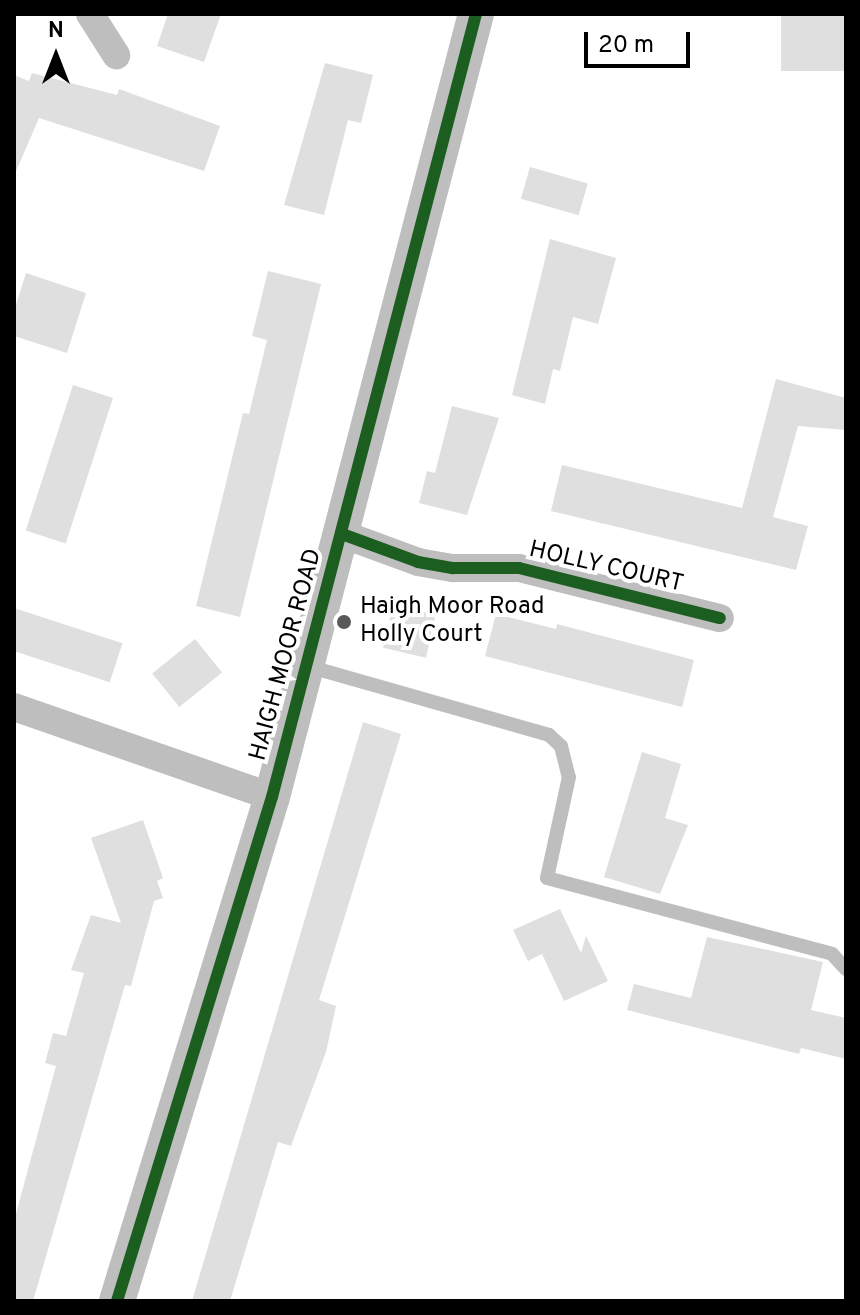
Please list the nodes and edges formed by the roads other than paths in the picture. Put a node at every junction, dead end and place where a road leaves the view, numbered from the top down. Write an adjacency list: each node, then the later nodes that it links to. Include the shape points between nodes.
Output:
1 (90, 14): 3 (street)
2 (476, 14): 4 (street, HAIGH MOOR ROAD)
3 (116, 55)
4 (342, 534): 5 (street, HOLLY COURT, via 418,562 519,568); 6 (street, HAIGH MOOR ROAD)
5 (720, 618)
6 (307, 666): 8 (street, HAIGH MOOR ROAD); 9 (lane, via 549,735 561,746 569,777 547,878 832,954)
7 (14, 707): 8 (street)
8 (272, 797): 10 (street, HAIGH MOOR ROAD)
9 (846, 969)
10 (117, 1301)

